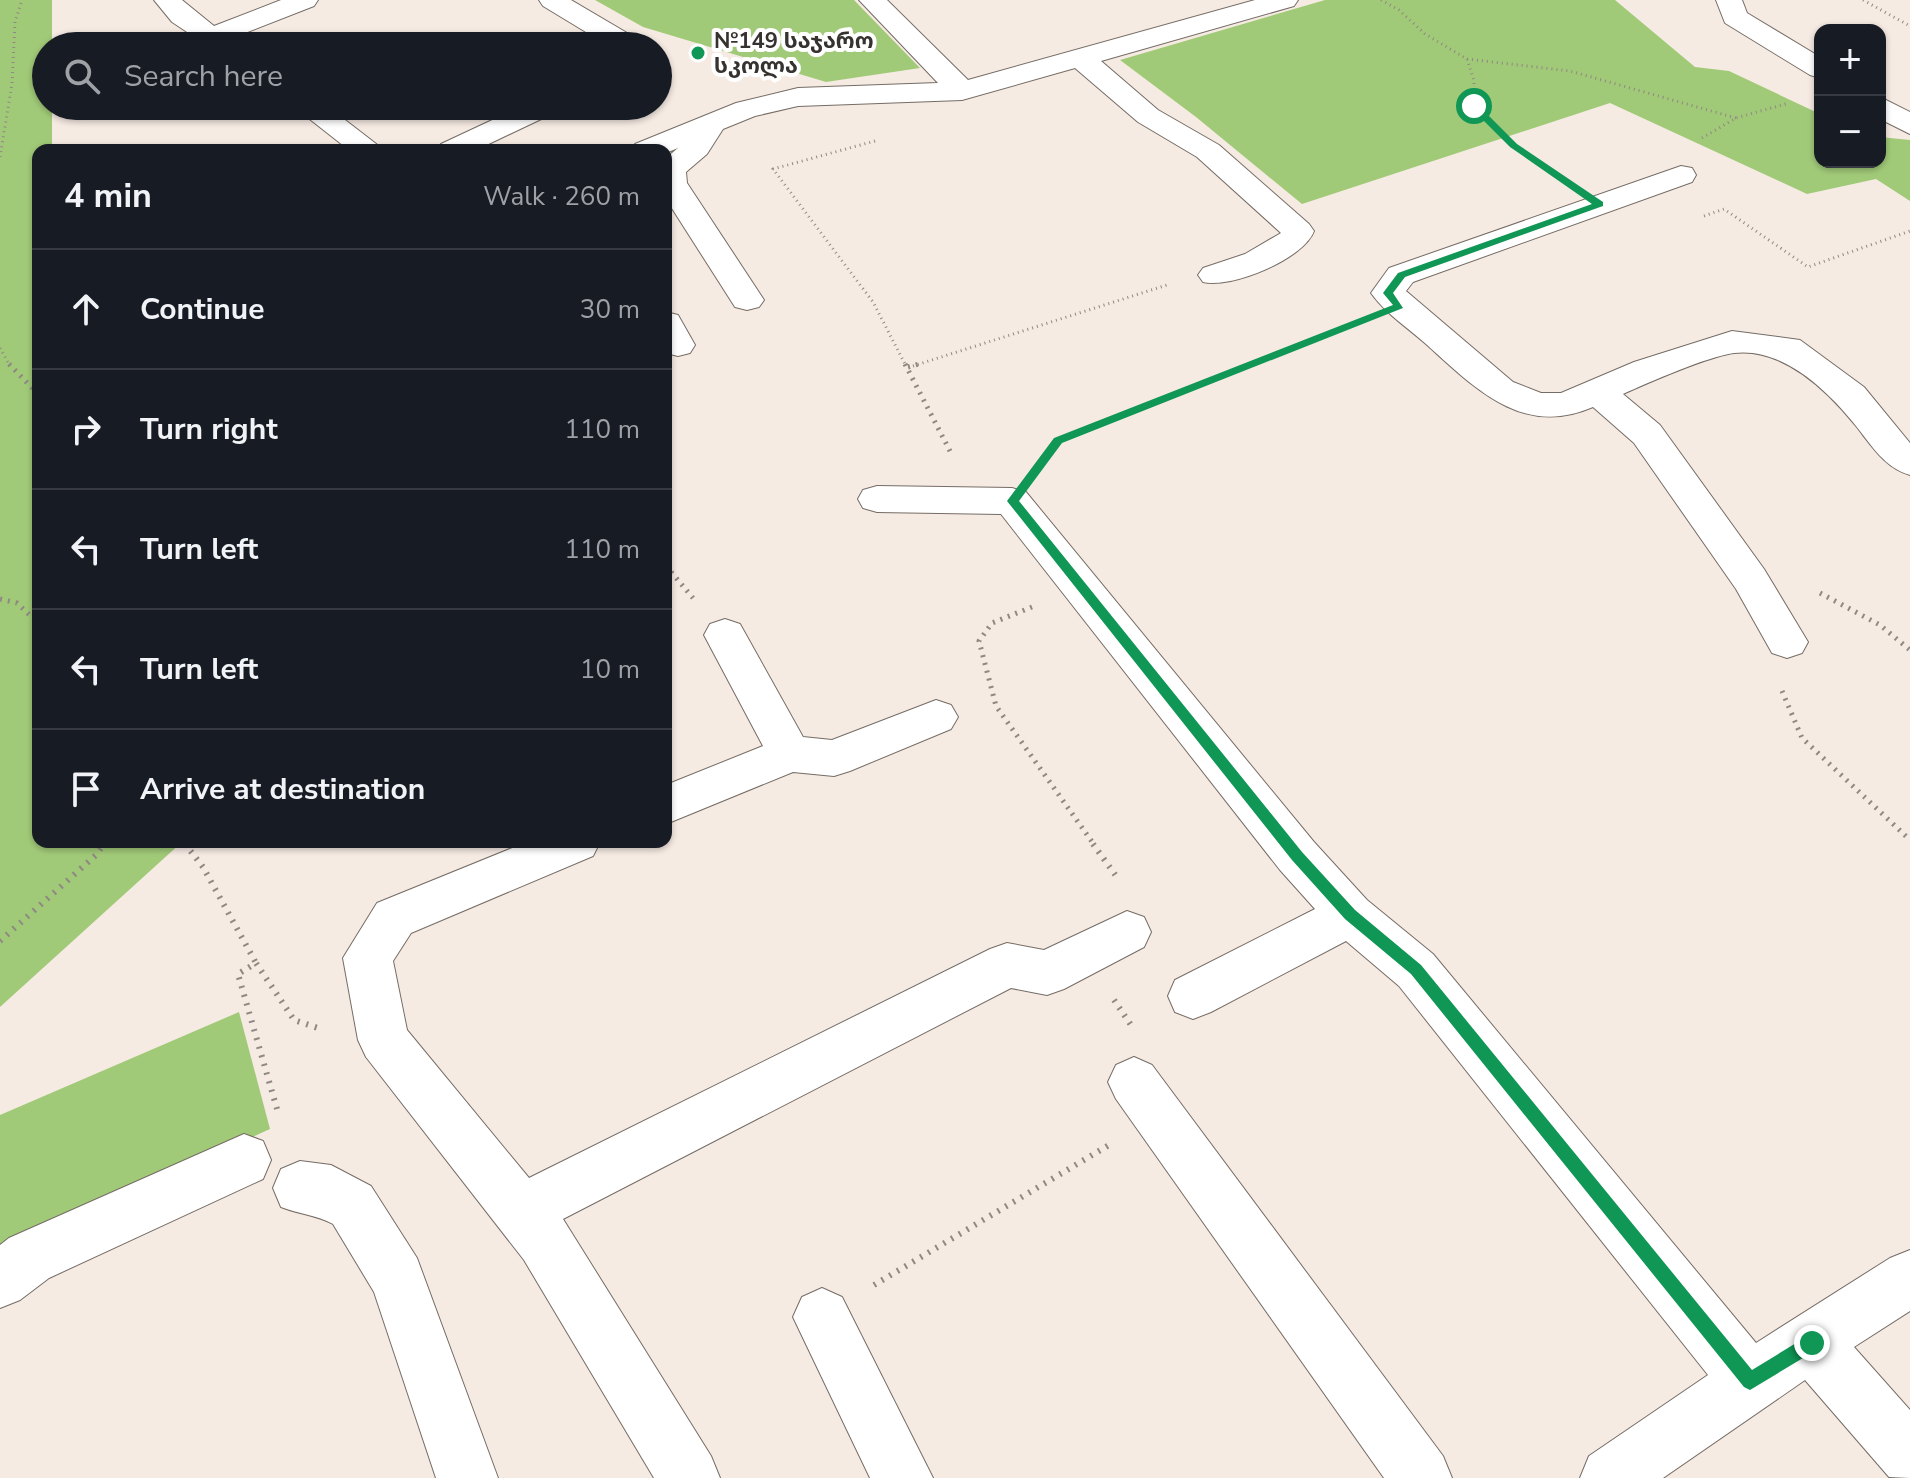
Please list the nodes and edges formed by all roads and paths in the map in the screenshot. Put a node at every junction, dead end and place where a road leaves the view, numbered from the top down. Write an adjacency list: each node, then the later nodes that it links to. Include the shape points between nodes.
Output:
1 (22, 0): 30 (path)
2 (167, 0): 11 (street)
3 (305, 0): 12 (street)
4 (552, 0): 13 (street)
5 (872, 0): 17 (street)
6 (1285, 0): 14 (street)
7 (1381, 0): 15 (path)
8 (1729, 0): 16 (street, via 1735,17)
9 (1867, 1): 10 (path)
10 (1910, 26)
11 (206, 32)
12 (238, 32)
13 (606, 32)
14 (1081, 58): 17 (street); 37 (street, via 1148,116 1208,151 1298,231 1295,239 1257,261)
15 (1467, 59): 20 (path, via 1570,71); 35 (path, via 1474,106 1513,146)
16 (1814, 65)
17 (962, 91): 23 (street, via 798,97)
18 (1792, 102): 20 (path)
19 (1886, 110): 24 (street)
20 (1736, 118): 25 (path)
21 (327, 120): 27 (street)
22 (516, 120): 28 (street)
23 (715, 120): 29 (street); 31 (street, via 696,148)
24 (1910, 125)
25 (1709, 134)
26 (888, 138): 41 (path, via 773,169 873,302)
27 (361, 144)
28 (465, 144)
29 (660, 144)
30 (0, 157)
31 (672, 168)
32 (1681, 175): 34 (street)
33 (672, 185): 38 (street)
34 (1632, 193): 35 (street); 36 (path, via 1678,225 1724,209 1808,267)
35 (1599, 204): 39 (street, via 1401,275 1388,293)
36 (1910, 231)
37 (1215, 275): 41 (path, via 1153,288)
38 (747, 300)
39 (1399, 306): 43 (street, via 1500,390 1537,405 1566,405); 46 (path, via 1058,441)
40 (0, 348): 42 (path)
41 (908, 367): 46 (path)
42 (32, 388)
43 (1597, 391): 44 (street, via 1732,342 1788,348 1851,395); 51 (street, via 1647,434 1750,579)
44 (1910, 462)
45 (877, 499): 46 (street)
46 (993, 501): 47 (street)
47 (1082, 588): 59 (street); 60 (path, via 992,623 979,641 996,706 1134,900)
48 (0, 599): 49 (path, via 17,603)
49 (32, 617)
50 (725, 635): 53 (street)
51 (1787, 642): 55 (path, via 1781,695 1802,738)
52 (936, 717): 53 (street, via 834,758)
53 (790, 754): 54 (street)
54 (672, 803)
55 (1910, 840)
56 (101, 848): 61 (path)
57 (188, 848): 62 (path)
58 (563, 848): 66 (street, via 394,918 368,958)
59 (1350, 915): 63 (street); 75 (street, via 1416,970)
60 (1127, 932): 70 (street, via 1047,973 1007,965)
61 (0, 941)
62 (256, 963): 66 (path, via 294,1020 345,1037); 69 (path, via 238,974)
63 (1193, 996)
64 (1113, 998): 65 (path)
65 (1131, 1024)
66 (384, 1040): 70 (street)
67 (1146, 1098): 73 (path); 80 (street)
68 (244, 1160): 72 (street, via 29,1258)
69 (300, 1188): 77 (street, via 331,1192 352,1205 397,1278)
70 (521, 1211): 78 (street, via 544,1240)
71 (1910, 1278): 74 (street)
72 (0, 1280)
73 (822, 1317): 79 (street)
74 (1812, 1343): 75 (street); 76 (street)
75 (1750, 1381): 81 (street)
76 (1910, 1456)
77 (467, 1478)
78 (689, 1478)
79 (902, 1478)
80 (1421, 1478)
81 (1611, 1478)

